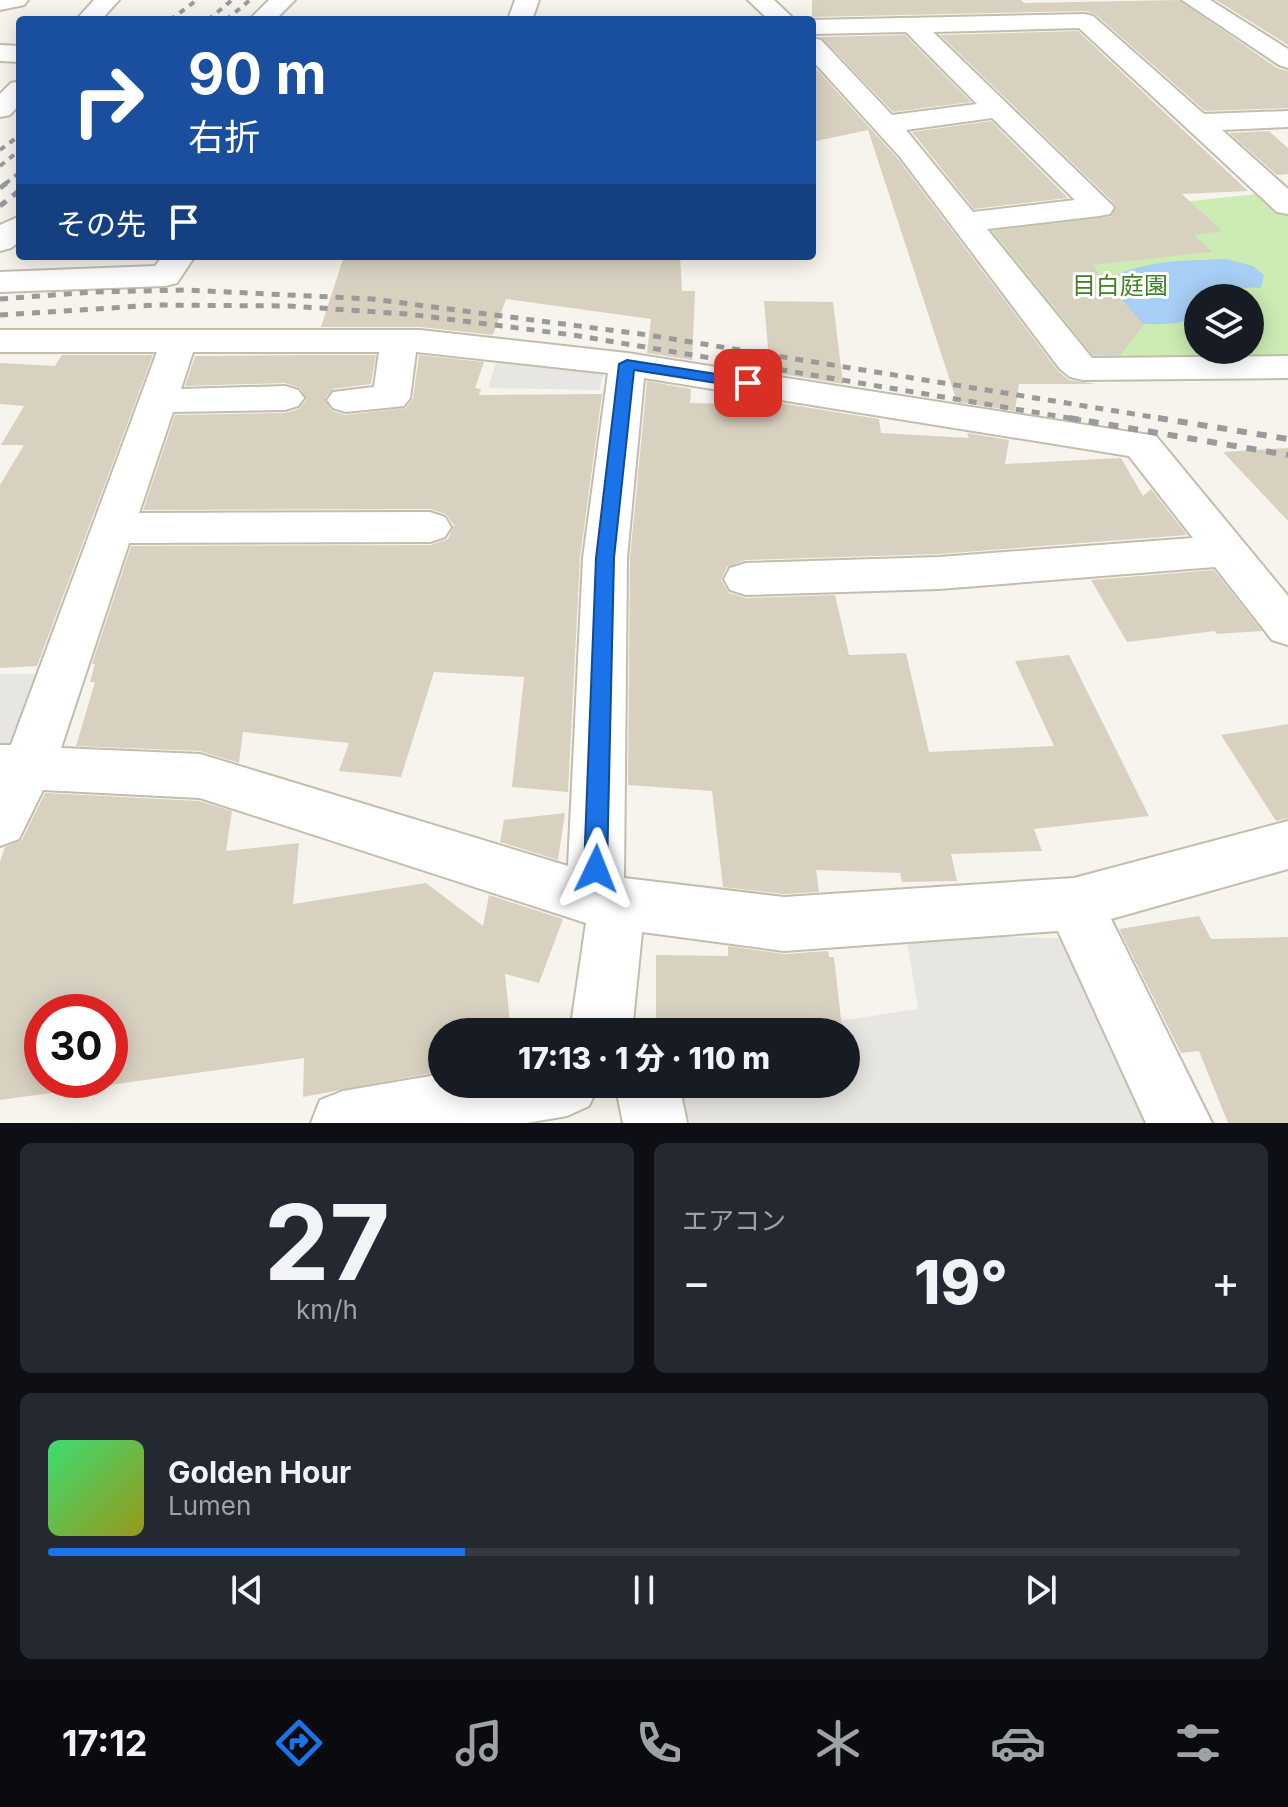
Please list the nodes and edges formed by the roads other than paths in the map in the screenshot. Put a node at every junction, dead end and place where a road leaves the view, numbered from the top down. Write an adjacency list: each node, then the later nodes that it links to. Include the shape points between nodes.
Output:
1 (16, 0): 6 (street)
2 (107, 0): 7 (street)
3 (283, 0): 8 (street)
4 (760, 0): 9 (street)
5 (1194, 0): 13 (street)
6 (0, 3)
7 (92, 16)
8 (265, 16)
9 (778, 16)
10 (1276, 24): 13 (street)
11 (912, 25): 12 (street); 16 (street); 18 (street, via 1085,21)
12 (816, 27)
13 (1239, 28): 15 (street)
14 (816, 49): 19 (street)
15 (1288, 60)
16 (998, 109): 19 (street); 21 (street, via 1099,207)
17 (1288, 119): 18 (street)
18 (1198, 123): 20 (street)
19 (885, 124): 21 (street)
20 (1284, 198)
21 (966, 222): 30 (street, via 1083,369)
22 (16, 228): 23 (street)
23 (0, 241)
24 (176, 260): 25 (street, via 165,276)
25 (0, 282)
26 (179, 340): 27 (street); 28 (street); 33 (street)
27 (0, 341)
28 (399, 341): 29 (street); 32 (street, via 391,398)
29 (627, 364): 36 (street, via 1142,445); 42 (street, via 605,558)
30 (1288, 367)
31 (285, 398): 33 (street)
32 (346, 400)
33 (157, 401): 35 (street)
34 (430, 527): 35 (street)
35 (114, 528): 39 (street)
36 (1227, 551): 37 (street, via 939,573); 38 (street)
37 (746, 579)
38 (1288, 628)
39 (15, 766): 40 (street); 42 (street, via 200,776)
40 (0, 823)
41 (1288, 845): 43 (street)
42 (606, 902): 43 (street, via 784,924); 44 (street)
43 (1074, 904): 49 (street)
44 (602, 1018)
45 (487, 1098): 47 (street)
46 (650, 1098): 48 (street)
47 (343, 1123)
48 (655, 1123)
49 (1180, 1123)

